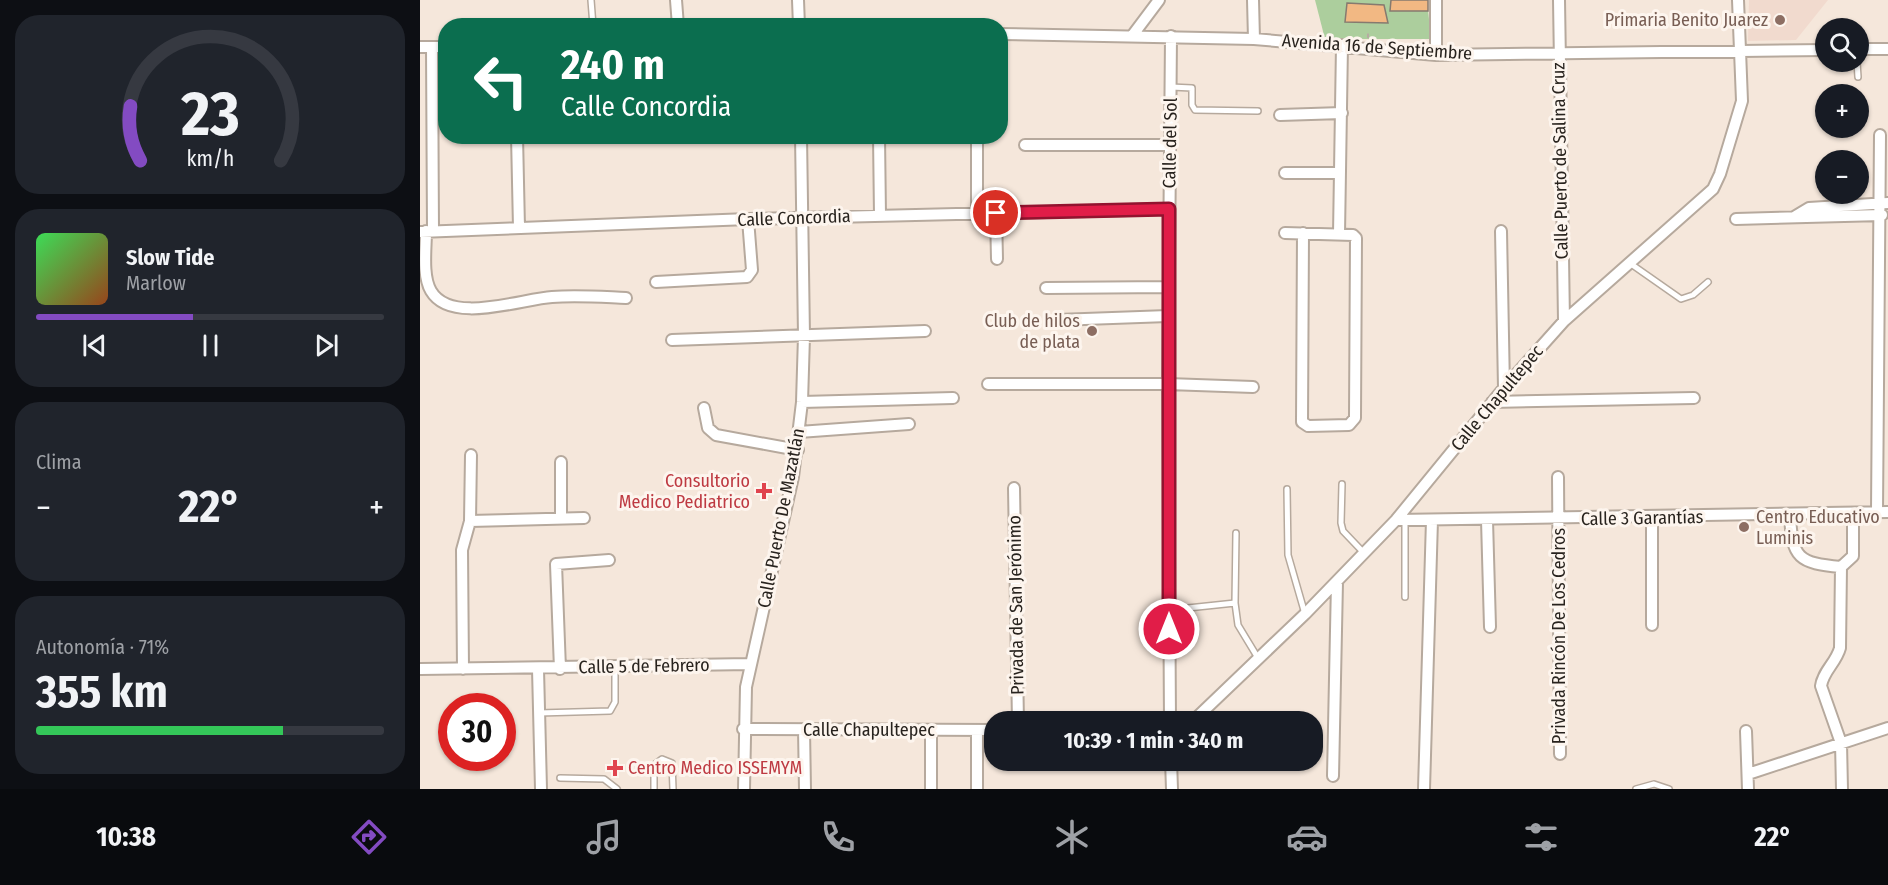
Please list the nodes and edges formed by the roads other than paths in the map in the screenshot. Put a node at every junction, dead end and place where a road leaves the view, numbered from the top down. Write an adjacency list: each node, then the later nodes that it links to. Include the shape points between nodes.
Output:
1 (591, 0): 9 (lane)
2 (676, 0): 10 (street)
3 (798, 0): 11 (street)
4 (1159, 0): 13 (street)
5 (1253, 0): 15 (street)
6 (1436, 0): 25 (street)
7 (1558, 0): 24 (street, Calle Puerto de Salina Cruz)
8 (1738, 0): 22 (street, Calle Chapultepec)
9 (592, 18)
10 (677, 18)
11 (799, 18)
12 (1008, 34): 13 (street, Avenida 16 de Septiembre)
13 (1132, 36): 14 (street, Avenida 16 de Septiembre)
14 (1171, 36): 15 (street, Avenida 16 de Septiembre); 28 (street, Calle del Sol)
15 (1254, 39): 16 (street, Avenida 16 de Septiembre)
16 (1342, 45): 25 (street, Avenida 16 de Septiembre); 30 (street)
17 (420, 47): 18 (street)
18 (432, 47): 19 (street); 52 (street)
19 (438, 47)
20 (1869, 49): 21 (street)
21 (1888, 49)
22 (1741, 50): 23 (street, Avenida 16 de Septiembre); 24 (street, Avenida 16 de Septiembre); 58 (street, Calle Chapultepec, via 1742,101 1716,184)
23 (1815, 50)
24 (1558, 53): 25 (street, Avenida 16 de Septiembre); 66 (street, Calle Puerto de Salina Cruz)
25 (1436, 55)
26 (1858, 72): 27 (lane)
27 (1858, 77)
28 (1171, 87): 29 (lane, via 1192,88 1195,110); 38 (street, Calle del Sol)
29 (1258, 111)
30 (1342, 113): 31 (street); 40 (street)
31 (1280, 115)
32 (1880, 135): 41 (street)
33 (517, 144): 51 (street)
34 (801, 144): 48 (street, Calle Puerto De Mazatlán)
35 (879, 144): 46 (street)
36 (977, 144): 43 (street)
37 (1025, 145): 38 (street)
38 (1169, 145): 42 (street, Calle del Sol)
39 (1285, 173): 40 (street)
40 (1341, 173): 56 (street)
41 (1885, 204): 45 (street); 47 (street, via 1809,208)
42 (1169, 209): 44 (street, Calle Concordia); 61 (street, Calle del Sol)
43 (977, 213): 44 (street, Calle Concordia); 46 (street, Calle Concordia)
44 (996, 213): 57 (street)
45 (1882, 215): 47 (street); 70 (street)
46 (880, 216): 48 (street, Calle Concordia)
47 (1794, 217): 50 (street)
48 (802, 218): 49 (street, Calle Concordia); 68 (street, Calle Puerto De Mazatlán)
49 (748, 219): 51 (street, Calle Concordia); 59 (street, via 752,270 747,277)
50 (1736, 219)
51 (519, 228): 52 (street, Calle Concordia)
52 (426, 231): 63 (street, via 428,285 437,299 451,307 509,305 550,297)
53 (1501, 231): 74 (street)
54 (1285, 232): 55 (street)
55 (1303, 233): 56 (street); 56 (street, via 1302,422 1308,426 1349,425 1355,418 1356,241 1353,235)
56 (1340, 234)
57 (998, 259)
58 (1631, 264): 60 (lane, via 1681,299 1693,295); 66 (street, Calle Chapultepec)
59 (656, 282)
60 (1708, 282)
61 (1168, 287): 62 (street); 64 (street, Calle del Sol)
62 (1046, 288)
63 (626, 297)
64 (1168, 316): 65 (street); 72 (street, Calle del Sol)
65 (1058, 320)
66 (1564, 321): 74 (street, Calle Chapultepec)
67 (925, 331): 68 (street)
68 (804, 336): 69 (street); 77 (street, Calle Puerto De Mazatlán)
69 (672, 340)
70 (1884, 382): 89 (street)
71 (987, 384): 72 (street)
72 (1168, 384): 73 (street); 107 (street, Calle del Sol)
73 (1253, 387)
74 (1504, 388): 78 (street, Calle Chapultepec)
75 (953, 398): 77 (street)
76 (1694, 398): 78 (street)
77 (802, 402): 81 (street, Calle Puerto De Mazatlán)
78 (1492, 402): 96 (street, Calle Chapultepec)
79 (704, 408): 82 (street, via 708,428 716,435)
80 (909, 424): 81 (street)
81 (799, 432): 82 (street, Calle Puerto De Mazatlán)
82 (798, 450): 112 (street, Calle Puerto De Mazatlán)
83 (471, 456): 99 (street)
84 (561, 462): 95 (street)
85 (1558, 477): 93 (street, Privada Rincón De Los Cedros)
86 (1342, 484): 101 (lane, via 1343,531)
87 (1014, 488): 118 (street, Privada de San Jerónimo)
88 (1287, 489): 108 (lane, via 1288,555)
89 (1883, 512): 90 (street, Calle 3 Garantías)
90 (1853, 513): 91 (street, Calle 3 Garantías); 103 (street, via 1853,556)
91 (1790, 515): 94 (street, Calle 3 Garantías); 103 (street, via 1792,544 1801,560)
92 (584, 518): 95 (street)
93 (1558, 518): 94 (street, Calle 3 Garantías); 98 (street, Calle 3 Garantías); 130 (street, Privada Rincón De Los Cedros)
94 (1652, 518): 109 (street)
95 (561, 519): 99 (street)
96 (1401, 520): 97 (street, Calle 3 Garantías); 101 (street, Calle Chapultepec); 105 (lane)
97 (1432, 520): 98 (street, Calle 3 Garantías); 144 (street)
98 (1486, 520): 110 (street)
99 (470, 521): 115 (street, via 462,550)
100 (1236, 534): 106 (lane)
101 (1364, 554): 104 (street, Calle Chapultepec)
102 (609, 560): 117 (street, via 556,564)
103 (1841, 567): 129 (street, via 1840,648 1821,686)
104 (1336, 582): 108 (street, Calle Chapultepec); 133 (street)
105 (1405, 597)
106 (1235, 603): 107 (lane); 111 (lane, via 1238,625)
107 (1169, 610): 119 (street)
108 (1305, 614): 111 (street, Calle Chapultepec)
109 (1653, 625)
110 (1490, 627)
111 (1258, 658): 120 (street, Calle Chapultepec)
112 (750, 664): 113 (street, Calle 5 de Febrero); 123 (street, Calle Puerto De Mazatlán)
113 (615, 667): 117 (street, Calle 5 de Febrero); 121 (lane, via 615,702 610,711)
114 (420, 669): 115 (street, Calle 5 de Febrero)
115 (463, 669): 116 (street, Calle 5 de Febrero)
116 (538, 669): 117 (street, Calle 5 de Febrero); 121 (street)
117 (560, 669)
118 (1018, 711)
119 (1170, 711)
120 (1203, 711)
121 (539, 713): 135 (street)
122 (1888, 728): 129 (street)
123 (743, 729): 124 (street, Calle Chapultepec); 139 (street, Calle Puerto De Mazatlán)
124 (804, 729): 125 (street, Calle Chapultepec); 140 (street)
125 (931, 730): 126 (street, Calle Chapultepec); 141 (street)
126 (977, 730): 127 (street, Calle Chapultepec); 142 (street)
127 (984, 730)
128 (1746, 731): 132 (street)
129 (1841, 743): 132 (street); 148 (street)
130 (1560, 754)
131 (1171, 771): 143 (street)
132 (1748, 774): 147 (street)
133 (1334, 777)
134 (560, 778): 136 (lane, via 604,779)
135 (541, 789)
136 (617, 789)
137 (654, 789): 138 (lane, via 654,765 662,759 672,763)
138 (673, 789)
139 (744, 789)
140 (805, 789)
141 (932, 789)
142 (977, 789)
143 (1172, 789)
144 (1424, 789)
145 (1636, 789): 146 (lane, via 1654,784)
146 (1669, 789)
147 (1748, 789)
148 (1842, 789)

